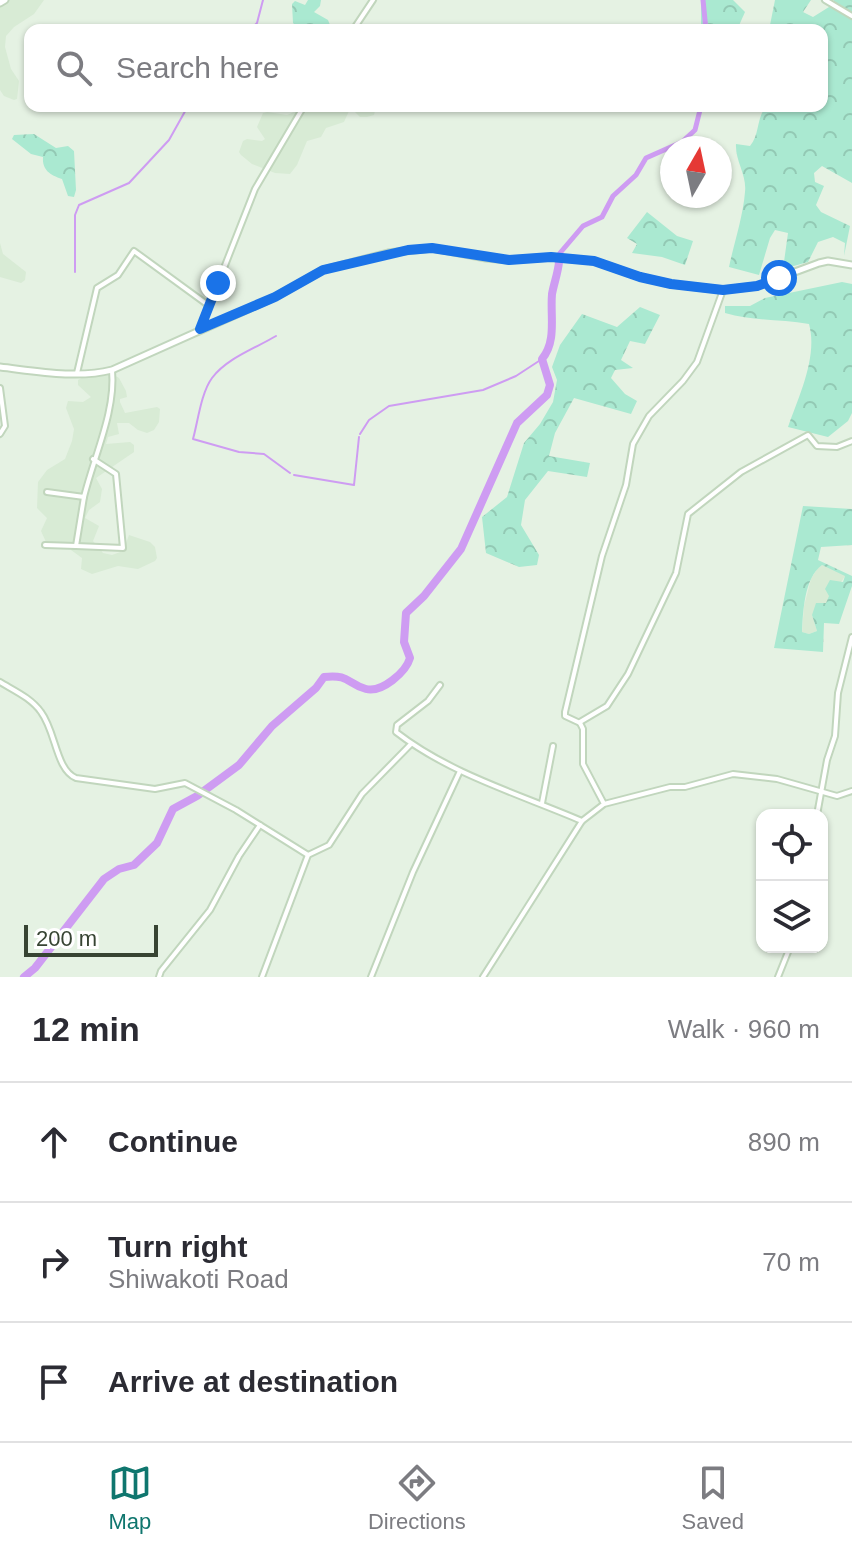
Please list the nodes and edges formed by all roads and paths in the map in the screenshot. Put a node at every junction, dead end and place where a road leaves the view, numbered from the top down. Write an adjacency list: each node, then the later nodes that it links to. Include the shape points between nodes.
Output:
1 (5, 0): 4 (street)
2 (373, 0): 6 (street)
3 (825, 0): 5 (street)
4 (0, 3)
5 (852, 16)
6 (357, 24)
7 (300, 112): 10 (street, via 255,189)
8 (852, 265): 9 (street, via 828,261 757,286)
9 (723, 290): 11 (street, via 671,284 594,261 509,260 432,248 323,270); 27 (street, via 697,362 649,416 633,444 565,712)
10 (208, 305): 11 (street); 14 (street, via 134,251 118,275 97,288)
11 (200, 329): 13 (street)
12 (0, 367): 14 (street)
13 (112, 370): 14 (street); 18 (street, via 110,408)
14 (77, 373)
15 (0, 388): 16 (street, via 5,426)
16 (0, 434)
17 (852, 441): 27 (street, via 817,446 808,435 741,472 688,514 676,573 628,674 607,706)
18 (93, 459): 20 (street); 22 (street, via 116,474 123,548)
19 (47, 492): 20 (street)
20 (84, 497): 22 (street)
21 (45, 545): 22 (street)
22 (76, 546)
23 (852, 637): 24 (street)
24 (849, 653): 32 (street)
25 (0, 682): 37 (street, via 41,712 68,775 155,789 178,782)
26 (440, 685): 28 (street, via 395,729)
27 (580, 723): 34 (street, via 583,764)
28 (411, 744): 30 (street); 38 (street, via 362,794 329,845)
29 (553, 746): 33 (street)
30 (460, 771): 33 (street); 42 (street)
31 (852, 791): 32 (street)
32 (822, 793): 34 (street, via 777,779 733,774); 35 (street)
33 (541, 804): 36 (street)
34 (604, 804): 36 (street)
35 (818, 809)
36 (582, 821): 43 (street)
37 (260, 825): 38 (street); 40 (street, via 210,910)
38 (308, 855): 41 (street)
39 (788, 953): 44 (street)
40 (159, 977)
41 (262, 977)
42 (371, 977)
43 (483, 977)
44 (778, 977)

